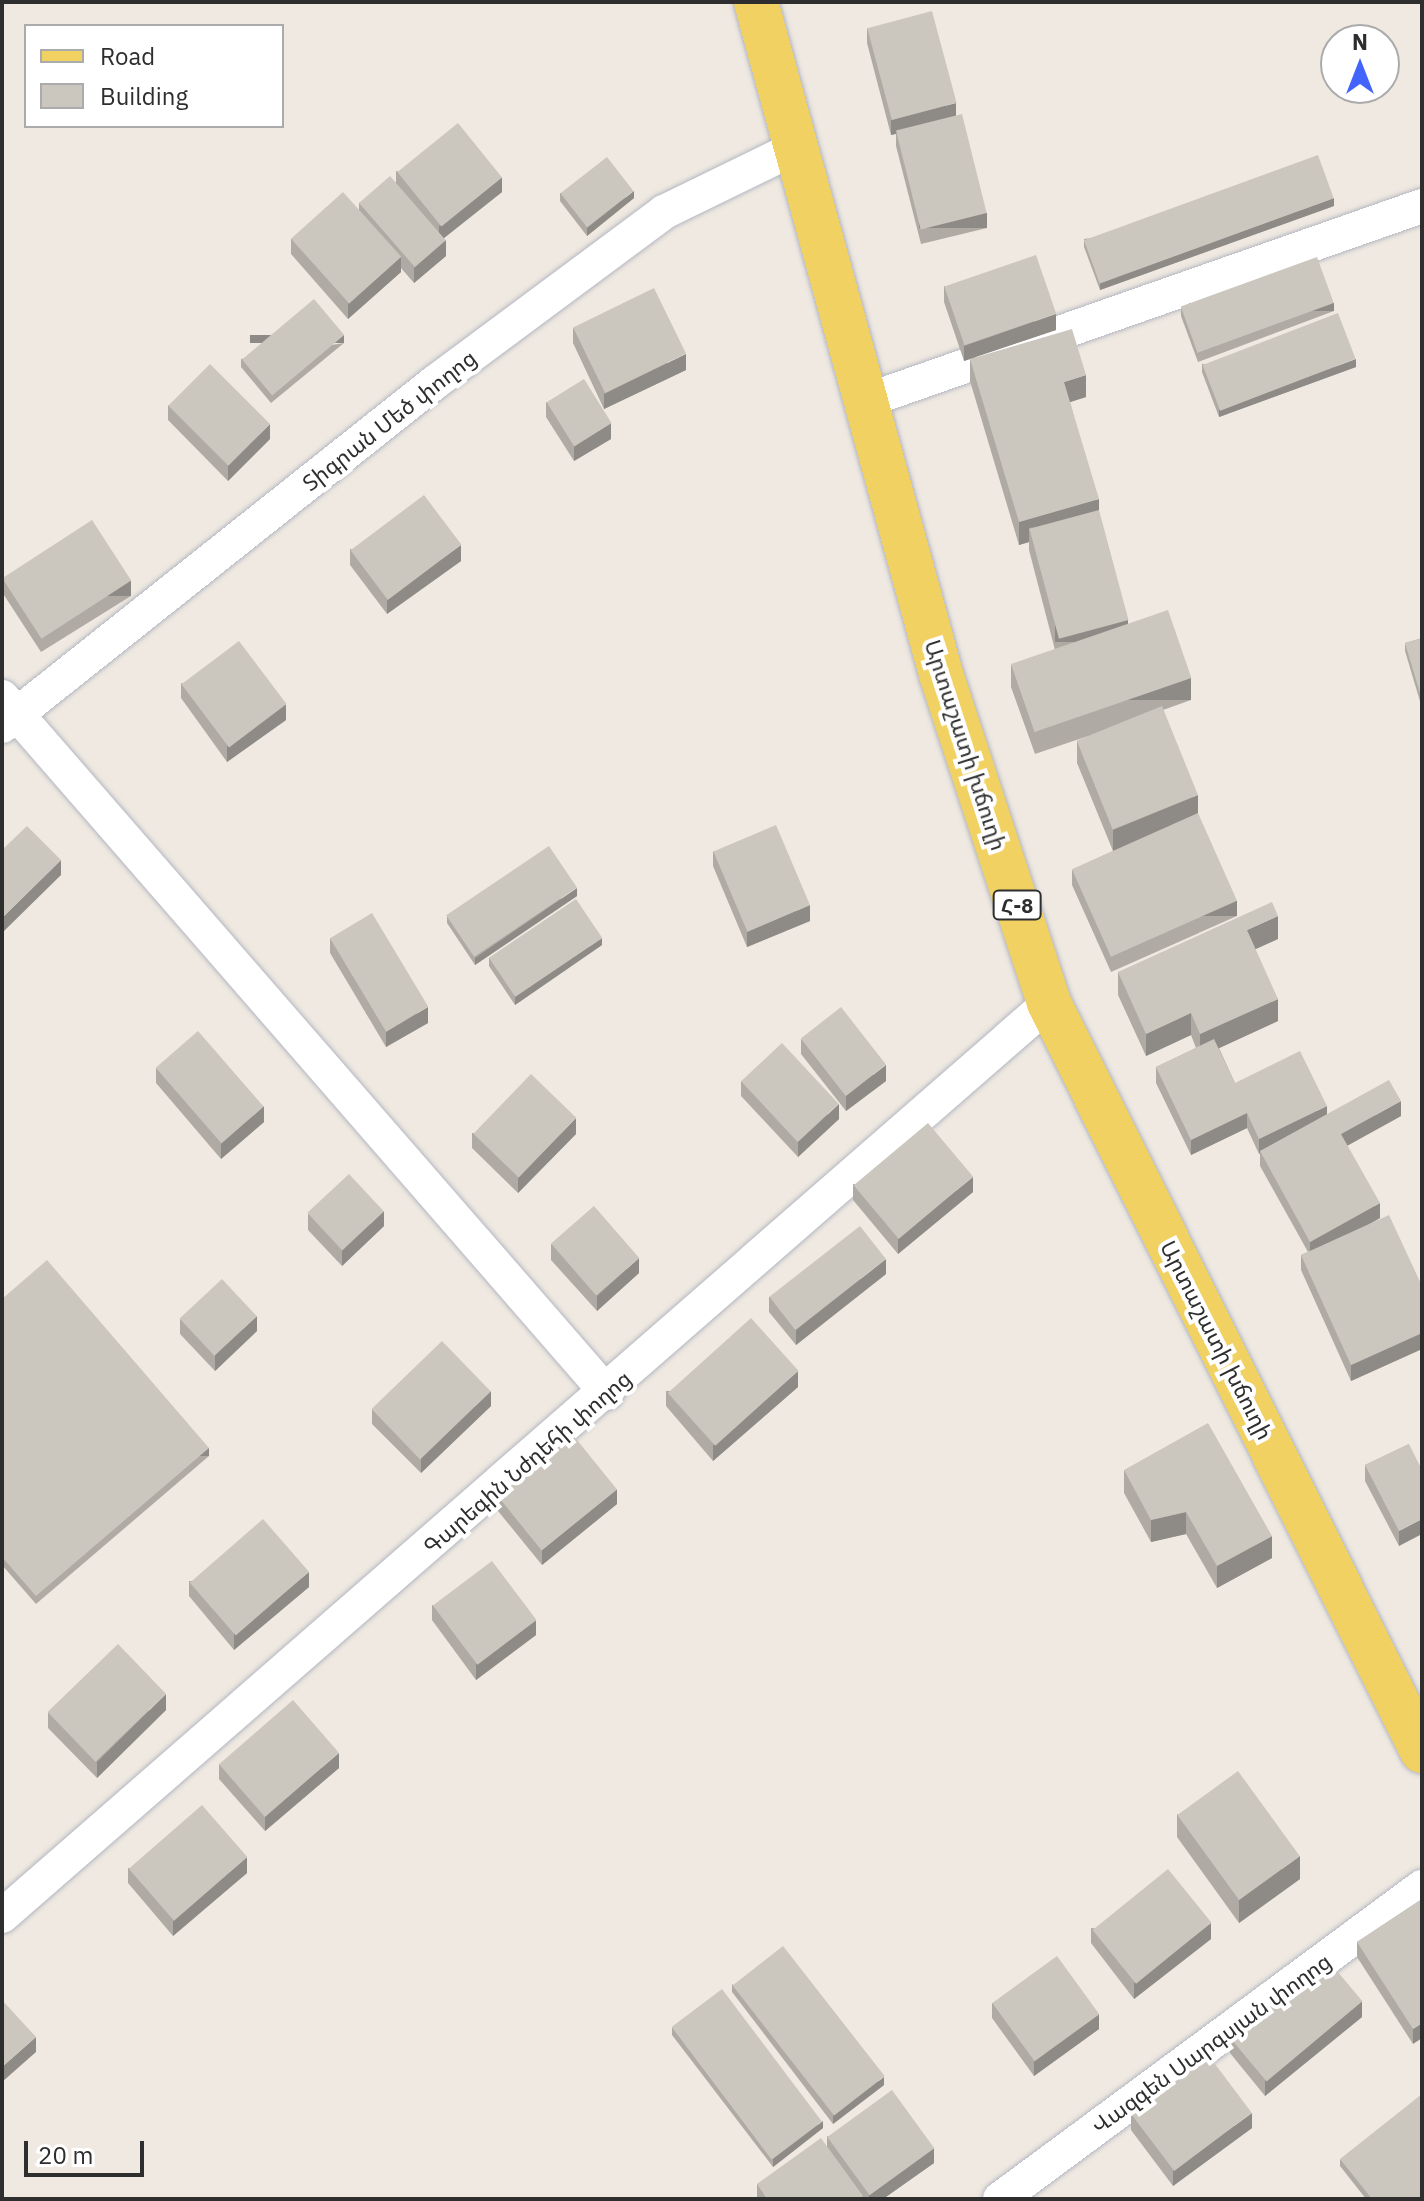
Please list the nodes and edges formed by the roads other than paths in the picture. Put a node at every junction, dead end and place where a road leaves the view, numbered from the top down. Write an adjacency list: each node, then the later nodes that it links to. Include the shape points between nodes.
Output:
1 (756, 2): 2 (main road, Արտաշատի խճուղի / Հ-8)
2 (797, 147): 4 (main road, Արտաշատի խճուղի / Հ-8); 5 (street, Տիգրան Մեծ փողոց, via 664,212)
3 (1422, 206): 4 (street)
4 (868, 400): 6 (main road, Արտաշատի խճուղի / Հ-8, via 941,674)
5 (7, 713): 7 (street)
6 (1049, 1003): 7 (street, Գարեգին Նժդեհի փողոց); 8 (main road, Արտաշատի խճուղի / Հ-8)
7 (607, 1393): 10 (street, Գարեգին Նժդեհի փողոց)
8 (1422, 1751)
9 (1422, 1887): 11 (street, Վազգեն Սարգսյան փողոց)
10 (2, 1916)
11 (1000, 2199)

